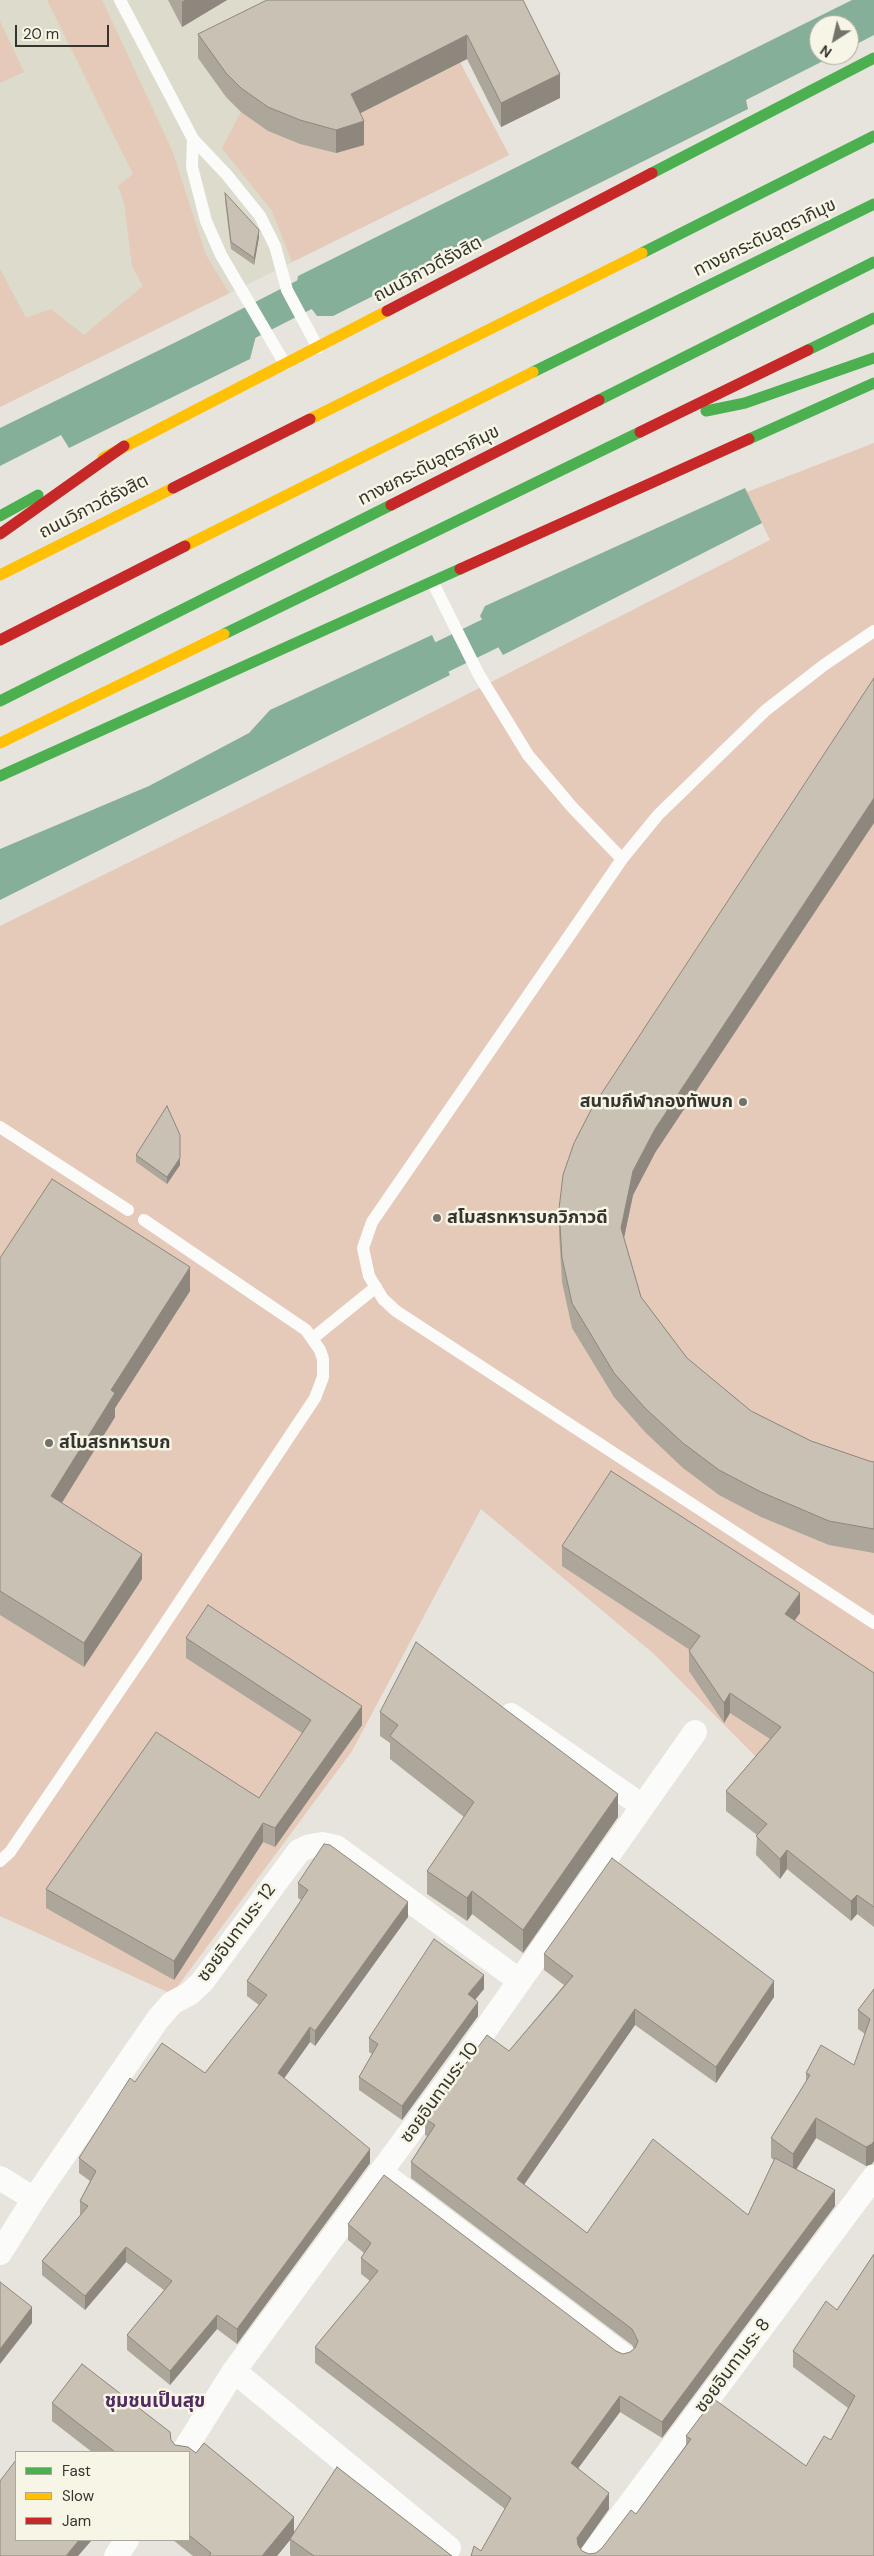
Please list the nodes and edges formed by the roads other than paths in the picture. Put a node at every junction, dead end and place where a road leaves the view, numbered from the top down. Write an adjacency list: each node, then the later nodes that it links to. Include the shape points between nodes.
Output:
1 (120, 0): 4 (lane)
2 (874, 58): 8 (main road, ถนนวิภาวดีรังสิต)
3 (874, 136): 16 (main road, ถนนวิภาวดีรังสิต)
4 (193, 139): 8 (lane, via 228,175 260,216 275,246 287,290); 10 (lane, via 192,167 206,221 221,255)
5 (874, 204): 19 (main road, ทางยกระดับอุตราภิมุข)
6 (874, 262): 20 (main road, ทางยกระดับอุตราภิมุข)
7 (874, 318): 12 (main road)
8 (318, 348): 10 (main road, ถนนวิภาวดีรังสิต)
9 (874, 358): 12 (main road, via 745,403)
10 (285, 364): 13 (main road, ถนนวิภาวดีรังสิต)
11 (874, 382): 17 (main road)
12 (677, 414): 21 (main road)
13 (124, 446): 14 (main road, ถนนวิภาวดีรังสิต); 15 (main road)
14 (0, 516)
15 (0, 534)
16 (0, 575)
17 (433, 583): 22 (main road); 23 (lane, via 479,675 528,755)
18 (874, 631): 23 (lane, via 766,710 658,816)
19 (0, 640)
20 (0, 701)
21 (0, 743)
22 (0, 776)
23 (622, 859): 27 (lane, via 372,1222 364,1248 369,1276)
24 (0, 1127): 25 (lane)
25 (128, 1210)
26 (144, 1220): 28 (lane, via 306,1330)
27 (376, 1287): 28 (lane); 29 (lane, via 383,1300 396,1311)
28 (312, 1338): 33 (lane, via 323,1359 323,1376 315,1398 10,1852)
29 (874, 1623)
30 (496, 1704): 32 (street)
31 (695, 1732): 32 (street, ซอยอินทามระ 10)
32 (641, 1805): 34 (street, ซอยอินทามระ 10)
33 (0, 1860)
34 (520, 1981): 35 (street, ซอยอินทามระ 10); 38 (street, ซอยอินทามระ 12, via 336,1847 310,1846 299,1851 202,1982 172,2003 158,2019)
35 (382, 2173): 40 (street); 41 (street, ซอยอินทามระ 10)
36 (874, 2177): 46 (street, ซอยอินทามระ 8)
37 (0, 2178): 38 (street)
38 (34, 2199): 39 (street, ซอยอินทามระ 12)
39 (0, 2253)
40 (624, 2356)
41 (234, 2371): 42 (street, ซอยอินทามระ 10); 44 (street)
42 (183, 2451)
43 (126, 2541): 45 (street)
44 (449, 2548)
45 (116, 2556)
46 (591, 2556)

